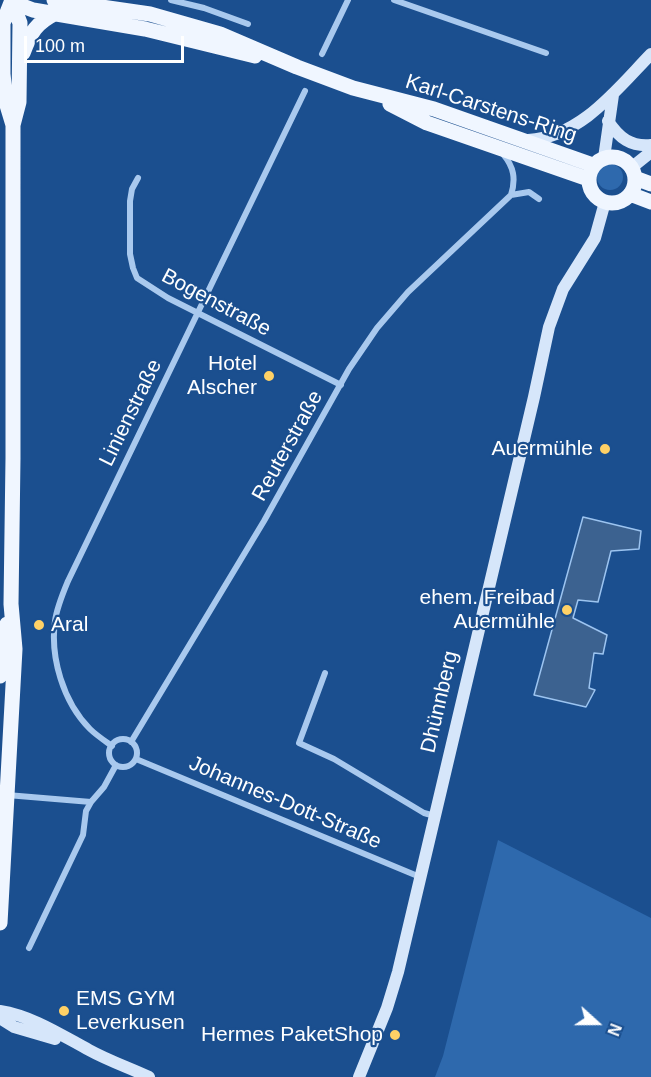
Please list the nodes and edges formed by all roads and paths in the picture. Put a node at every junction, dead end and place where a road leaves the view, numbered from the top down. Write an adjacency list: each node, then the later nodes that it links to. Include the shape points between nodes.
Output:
1 (171, 0): 8 (street)
2 (207, 0): 8 (street)
3 (348, 0): 11 (street)
4 (394, 0): 10 (street)
5 (12, 1): 7 (main road, Karl-Carstens-Ring, via 33,10); 14 (main road, via 20,23); 19 (main road, via 3,23 3,74)
6 (71, 1): 7 (main road, Karl-Carstens-Ring); 13 (main road, Karl-Carstens-Ring, via 170,19 220,34)
7 (55, 7): 13 (main road, Karl-Carstens-Ring); 14 (main road, via 30,34)
8 (204, 8): 9 (street)
9 (248, 24)
10 (546, 53)
11 (322, 54)
12 (651, 54): 17 (street)
13 (288, 63): 16 (main road, Karl-Carstens-Ring)
14 (19, 64): 19 (main road, via 19,102)
15 (305, 91): 33 (street, Linienstraße)
16 (374, 95): 20 (main road, Karl-Carstens-Ring, via 434,109); 22 (main road, Karl-Carstens-Ring, via 427,123)
17 (613, 95): 18 (street); 20 (street, via 565,131 541,140)
18 (608, 121): 21 (street, via 622,138 639,146); 24 (street)
19 (13, 125): 35 (main road)
20 (524, 141): 24 (main road, Karl-Carstens-Ring)
21 (651, 145)
22 (499, 149): 24 (main road, Karl-Carstens-Ring); 29 (street, via 512,169 515,184)
23 (651, 152): 25 (street)
24 (595, 168): 25 (main road, via 614,157 624,160); 31 (main road, via 590,189)
25 (633, 173): 27 (main road); 28 (main road)
26 (138, 178): 33 (street, Bogenstraße, via 130,201 130,254 137,278)
27 (651, 184)
28 (630, 194): 31 (main road, via 614,203); 32 (main road)
29 (511, 195): 30 (street, via 529,192); 34 (street, Reuterstraße, via 408,292 377,327)
30 (539, 199)
31 (605, 202): 44 (street, Dhünnberg, via 595,238 563,289 549,327)
32 (651, 202)
33 (197, 312): 34 (street, Bogenstraße); 39 (street, Linienstraße, via 68,581 55,621 55,656 63,686 89,728)
34 (341, 385): 38 (street, Reuterstraße)
35 (11, 604): 37 (main road); 42 (main road, via 15,649)
36 (325, 673): 44 (street, via 299,743)
37 (0, 676)
38 (130, 742): 39 (street, via 120,740); 40 (street, via 137,750)
39 (112, 746): 41 (street, via 110,757)
40 (136, 759): 41 (street, via 127,767); 45 (street, Johannes-Dott-Straße)
41 (116, 765): 43 (street)
42 (4, 795): 43 (street); 46 (main road)
43 (91, 802): 47 (street, via 83,835)
44 (436, 816): 45 (street, Dhünnberg)
45 (421, 877): 52 (street, Dhünnberg, via 393,988)
46 (0, 923)
47 (29, 948)
48 (0, 1011): 50 (street, via 20,1015)
49 (0, 1018): 50 (street, via 14,1027)
50 (90, 1051): 51 (street)
51 (149, 1077)
52 (359, 1077)

